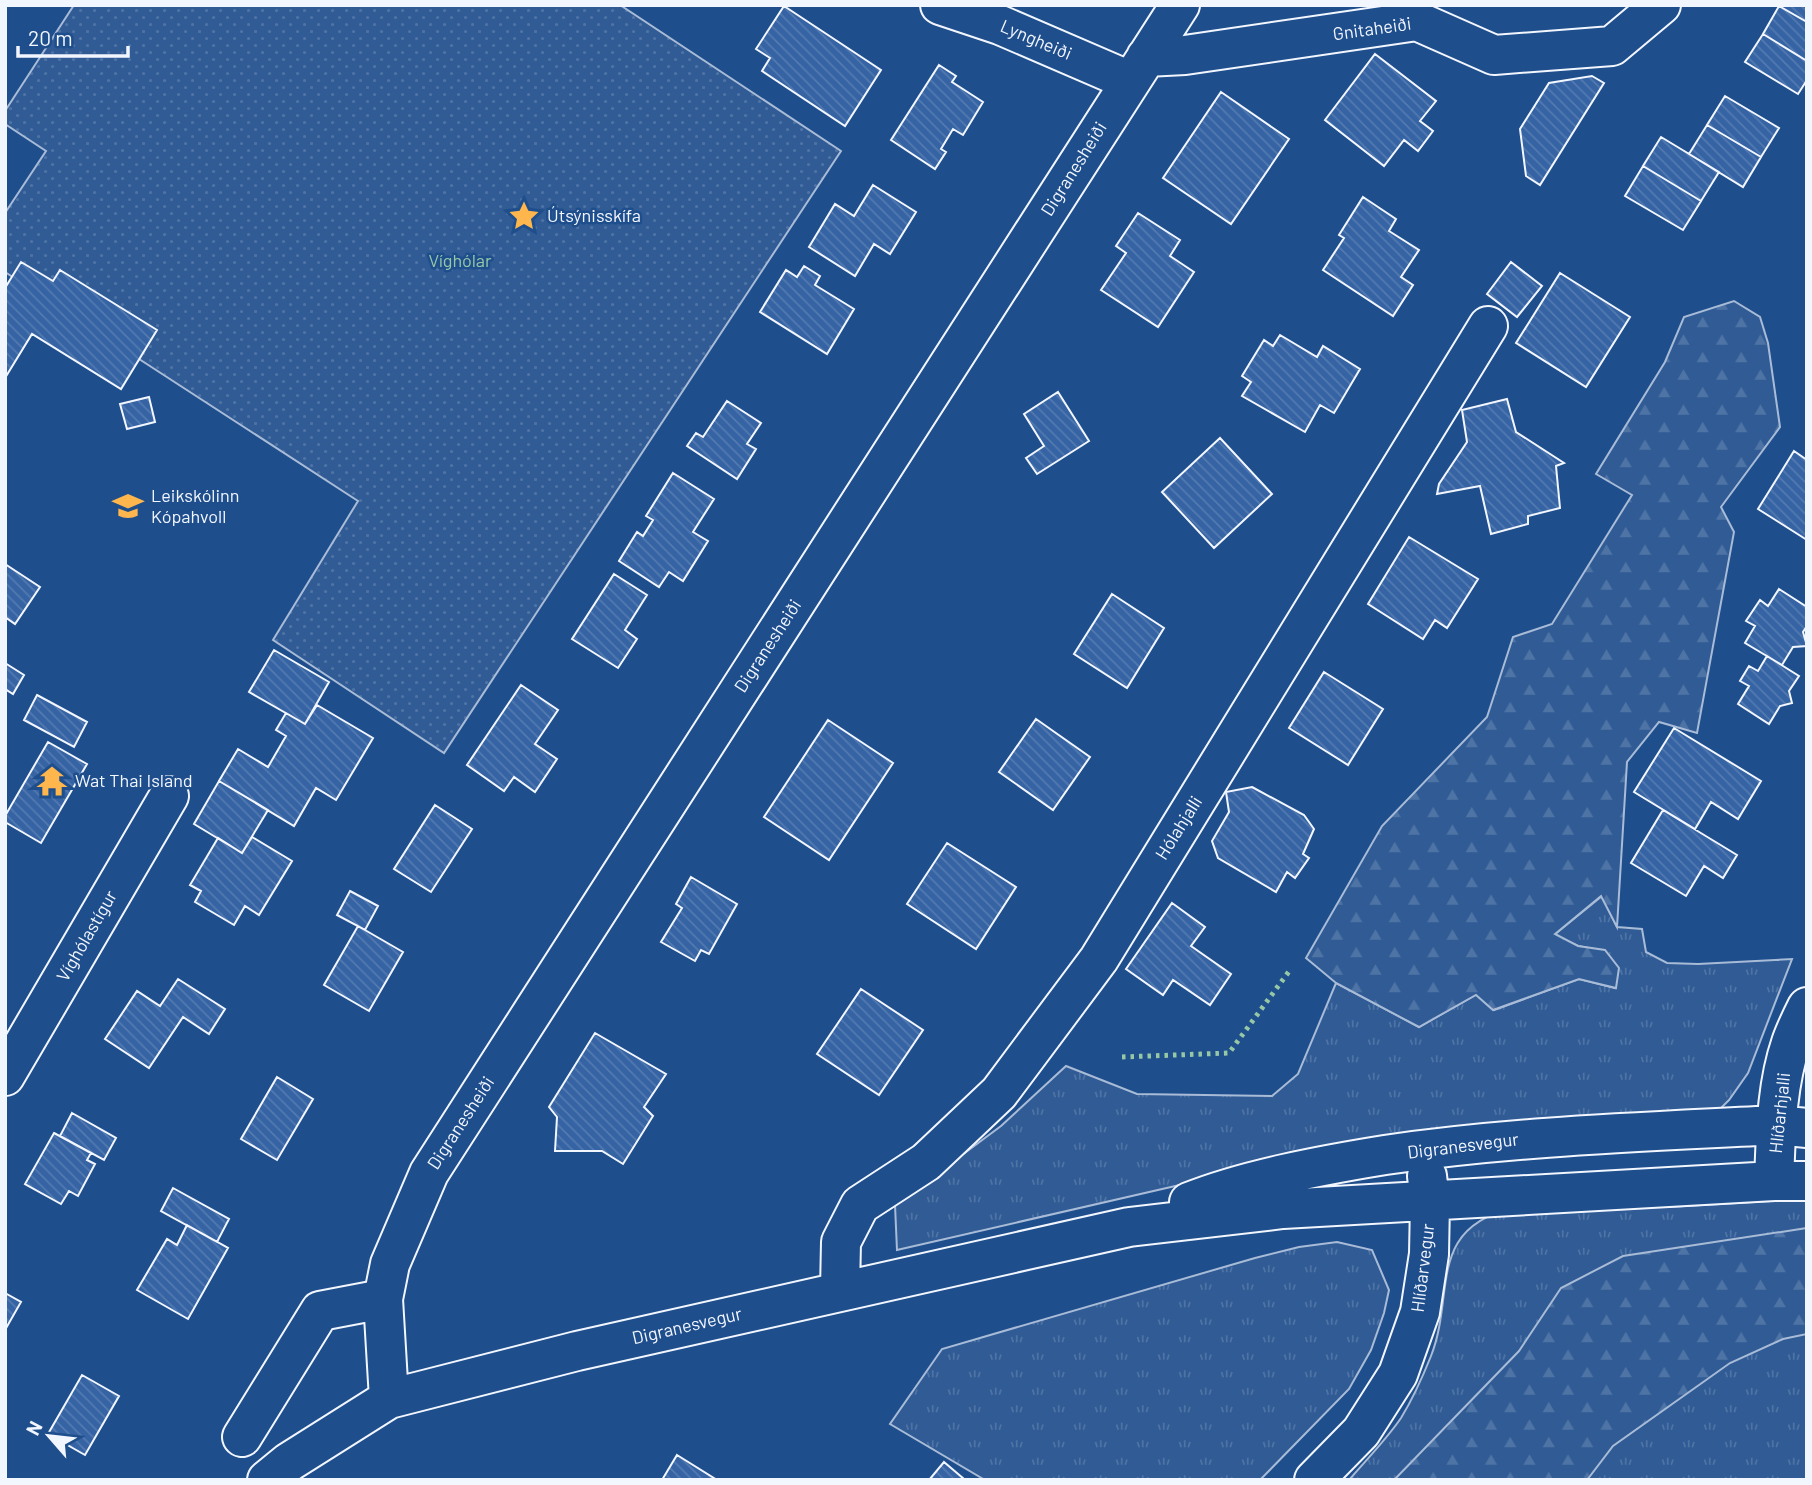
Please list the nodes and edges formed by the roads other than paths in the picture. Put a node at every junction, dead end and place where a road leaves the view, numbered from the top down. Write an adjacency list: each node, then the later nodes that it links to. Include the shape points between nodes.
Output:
1 (940, 5): 4 (street, Lyngheiði)
2 (1180, 5): 4 (street, Digranesheiði)
3 (1661, 5): 4 (street, Gnitaheiði, via 1612,47 1494,55 1417,21 1185,55)
4 (1138, 69): 15 (street, Digranesheiði, via 429,1173 390,1264)
5 (1488, 326): 14 (street, Hólahjalli, via 1099,959 999,1093 926,1162 860,1205 841,1242)
6 (169, 796): 8 (street, Víghólastígur)
7 (1807, 1007): 9 (street, Hlíðarhjalli, via 1782,1077)
8 (5, 1076)
9 (1791, 1127): 10 (street, Digranesvegur, via 1529,1138); 11 (street, Hlíðarhjalli)
10 (1424, 1150): 12 (street, Hlíðarvegur); 13 (street, Digranesvegur, via 1280,1175 1200,1198)
11 (1791, 1181): 12 (street, Digranesvegur)
12 (1430, 1202): 13 (street, Digranesvegur, via 1283,1209); 19 (street, Hlíðarvegur, via 1429,1254 1420,1312 1398,1374 1361,1432)
13 (1129, 1227): 14 (street, Digranesvegur)
14 (840, 1290): 16 (street, Digranesvegur)
15 (383, 1299): 16 (street, Digranesheiði); 17 (street, via 320,1311)
16 (389, 1399): 18 (street, Digranesvegur)
17 (242, 1437)
18 (267, 1480)
19 (1314, 1480)

